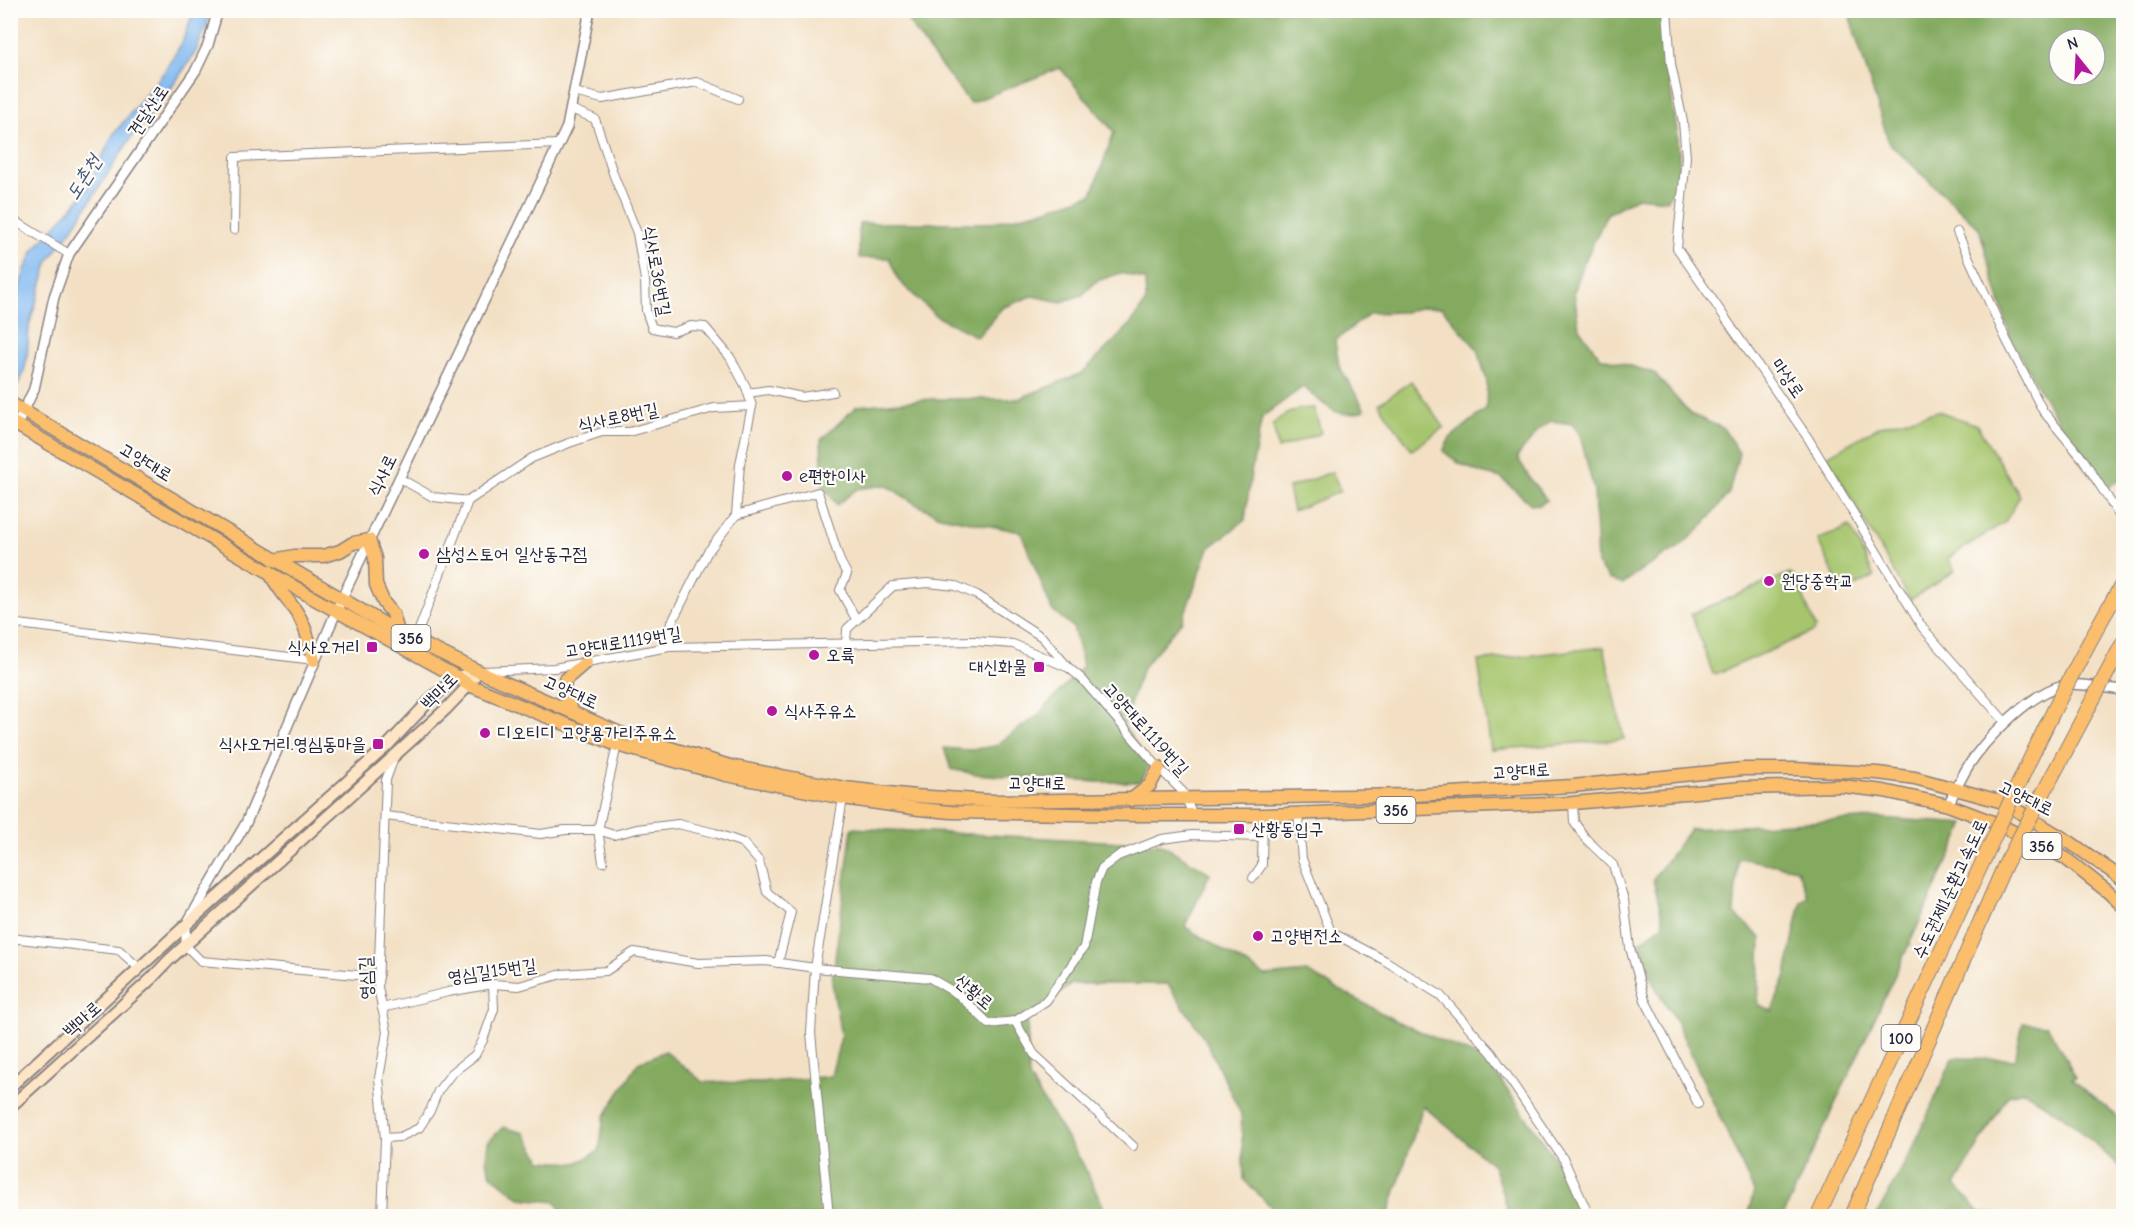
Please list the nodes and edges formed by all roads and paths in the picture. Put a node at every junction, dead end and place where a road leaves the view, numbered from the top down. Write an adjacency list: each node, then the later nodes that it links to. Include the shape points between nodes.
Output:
1 (219, 10): 11 (street, 견달산로, via 196,70)
2 (590, 10): 4 (street, 식사로)
3 (1667, 10): 41 (street, 마상로, via 1686,157 1677,248 1808,438 1922,627)
4 (574, 92): 5 (street, via 602,99 697,82); 6 (street, 식사로)
5 (738, 99)
6 (571, 109): 7 (street, 식사로); 13 (street, 식사로36번길, via 595,119 638,232 646,311 652,328 673,332 691,326 705,327 730,357)
7 (559, 144): 9 (street, via 235,157); 17 (street, 식사로)
8 (10, 218): 11 (street)
9 (234, 230)
10 (1957, 232): 20 (street, via 2043,411 2082,459)
11 (65, 253): 14 (street, 견달산로, via 34,389)
12 (832, 392): 13 (street, via 802,397 768,390)
13 (748, 393): 15 (street, 식사로36번길)
14 (16, 406): 16 (street, 견달산로); 22 (main road, 고양대로 / 356)
15 (752, 406): 18 (street, 식사로8번길, via 714,408 629,432 602,432 569,443 532,458); 19 (street, 식사로36번길, via 740,464)
16 (13, 426): 22 (main road, 고양대로 / 356)
17 (399, 478): 18 (street, via 433,497); 21 (street, 식사로)
18 (468, 501): 29 (street)
19 (736, 516): 26 (street, via 819,492 847,574 840,590); 32 (street, via 708,553 669,628)
20 (2124, 523)
21 (369, 540): 22 (main road, via 323,556 294,556); 24 (street, 식사로); 28 (main road, via 375,558 376,585 393,614)
22 (271, 565): 24 (main road, 고양대로 / 356); 25 (main road, 고양대로 / 356); 33 (main road, via 274,583 295,608 308,634)
23 (2124, 581): 79 (highway, 수도권제1순환고속도로 / 100, bridge, via 2068,683)
24 (342, 598): 25 (street, 식사로); 28 (main road, 고양대로 / 356)
25 (337, 611): 33 (street, 식사로); 37 (main road, 고양대로 / 356)
26 (856, 619): 31 (street, 고양대로1119번길, via 847,629); 35 (street, 고양대로1119번길, via 893,586 956,586 1042,637)
27 (10, 623): 33 (street)
28 (398, 632): 29 (main road, 고양대로 / 356)
29 (415, 640): 36 (main road, 고양대로 / 356)
30 (2124, 641): 80 (highway, 100, bridge, via 2004,867)
31 (846, 643): 32 (street, 고양대로1119번길); 35 (street, 고양대로1119번길, via 974,640 1013,644)
32 (669, 647): 34 (street, 고양대로1119번길)
33 (314, 660): 61 (street, 식사로, via 246,823)
34 (586, 662): 36 (street, 고양대로1119번길, via 554,669); 40 (main road, via 565,680 564,693)
35 (1069, 668): 44 (street, 고양대로1119번길)
36 (478, 671): 37 (main road, 백마로); 38 (main road, 백마로); 40 (main road, 고양대로 / 356)
37 (457, 676): 38 (main road, 고양대로 / 356); 61 (main road, 백마로, via 387,746)
38 (470, 685): 42 (main road, 고양대로 / 356); 43 (main road, 백마로)
39 (2124, 690): 41 (street, via 2066,684 2043,692)
40 (572, 712): 48 (main road, 고양대로 / 356, via 620,733 730,766 845,788 982,800)
41 (2006, 723): 45 (street, via 1982,747)
42 (617, 745): 46 (main road, 고양대로 / 356, via 726,775); 55 (street)
43 (394, 756): 54 (street, 영심길, via 386,780); 63 (main road, 백마로)
44 (1159, 768): 47 (street, 고양대로1119번길); 48 (main road, via 1150,785)
45 (1956, 789): 47 (main road, 고양대로 / 356, via 1878,773 1743,769 1572,786 1416,795); 50 (street); 59 (main road, 고양대로 / 356, via 2003,802 2035,819)
46 (843, 798): 52 (main road, 고양대로 / 356, via 951,812); 66 (street)
47 (1185, 798): 48 (main road, 고양대로 / 356); 52 (street, 고양대로1119번길)
48 (1131, 800)
49 (1573, 803): 50 (main road, 고양대로 / 356, via 1742,788 1842,786); 51 (main road, 고양대로 / 356); 72 (street, via 1574,822 1613,865 1645,1000)
50 (1948, 805): 60 (main road, 고양대로 / 356, via 1998,824 2065,858)
51 (1298, 813): 53 (main road, 고양대로 / 356); 78 (street, via 1302,859 1330,932 1440,995 1492,1053 1564,1160)
52 (1193, 815): 53 (main road, 고양대로 / 356)
53 (1263, 815): 56 (street)
54 (385, 816): 55 (street, via 542,834); 67 (street, 영심길)
55 (598, 830): 57 (street); 64 (street, via 614,835 637,828 678,824 743,843 759,861 767,892 791,912)
56 (1262, 837): 58 (street, via 1262,865); 70 (street, via 1192,835 1162,839 1118,856 1102,868 1096,882 1084,947 1046,1001)
57 (603, 862)
58 (1253, 878)
59 (2124, 880)
60 (2124, 907)
61 (186, 925): 63 (street); 65 (main road, 백마로)
62 (10, 938): 65 (street, via 119,950)
63 (186, 946): 67 (street, via 201,961); 73 (main road, 백마로)
64 (778, 963): 66 (street, 영심길15번길); 68 (street, 영심길15번길, via 698,963 634,952 606,971 562,974 519,986)
65 (139, 968): 71 (main road, 백마로)
66 (814, 968): 70 (street, 산황로, via 930,978 959,995 989,1024); 77 (street, via 812,1033)
67 (379, 977): 69 (street, 영심길)
68 (493, 984): 69 (street, 영심길15번길); 74 (street, via 494,1009 475,1055 452,1073 438,1091 419,1128 400,1137)
69 (382, 1008): 74 (street, 영심길, via 387,1032 380,1078)
70 (1015, 1021): 75 (street, via 1034,1054)
71 (10, 1087)
72 (1698, 1104)
73 (10, 1107)
74 (384, 1138): 76 (street, 영심길)
75 (1133, 1146)
76 (382, 1216)
77 (829, 1216)
78 (1589, 1216)
79 (1818, 1216)
80 (1852, 1216)

